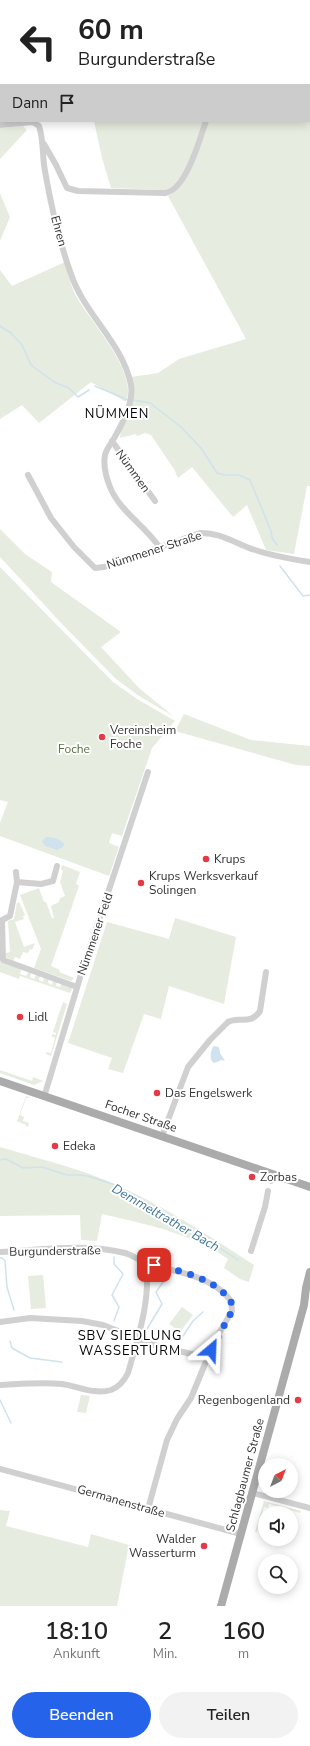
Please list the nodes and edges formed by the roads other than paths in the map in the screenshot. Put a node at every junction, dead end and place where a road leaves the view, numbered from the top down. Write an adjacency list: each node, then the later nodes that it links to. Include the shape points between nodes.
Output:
1 (206, 122): 3 (street, via 188,168 172,191 165,193 78,191 67,188)
2 (0, 125): 3 (street, via 33,122 39,126)
3 (43, 142): 4 (street, Ehren, via 44,170 71,274 84,301 121,359 129,380)
4 (131, 399): 5 (street, Nümmen)
5 (112, 441): 7 (street, Nümmen); 8 (street, via 105,452 104,460 110,488 121,505 153,537)
6 (28, 476): 8 (street, Nümmener Straße, via 52,518 94,568 101,568)
7 (155, 501)
8 (160, 548): 9 (street, Nümmener Straße, via 200,533 211,533 253,550)
9 (310, 562)
10 (148, 772): 16 (street, Nümmener Feld)
11 (57, 866): 13 (street, via 53,881 41,884)
12 (16, 872): 13 (street)
13 (17, 882): 14 (street, via 10,916)
14 (1, 920): 16 (street, via 4,960)
15 (266, 972): 19 (street, via 260,1011 249,1020 228,1022 192,1062 185,1073)
16 (77, 987): 18 (street, Nümmener Feld)
17 (0, 1081): 18 (main road, Focher Straße)
18 (44, 1097): 19 (main road, Focher Straße)
19 (162, 1136): 20 (main road, Focher Straße, via 272,1178)
20 (310, 1187)
21 (268, 1190): 22 (street)
22 (251, 1251)
23 (0, 1252): 24 (street, Burgunderstraße, via 62,1248 99,1249 128,1254)
24 (146, 1263): 29 (street, via 147,1298); 30 (street, Burgunderstraße, via 201,1278 231,1301 232,1311)
25 (310, 1272): 27 (main road, Schlagbaumer Straße)
26 (310, 1293): 27 (main road, Schlagbaumer Straße)
27 (304, 1305): 33 (main road, Schlagbaumer Straße)
28 (0, 1322): 29 (street, via 30,1318 73,1320 103,1326)
29 (138, 1339): 30 (street); 31 (street, via 128,1373 118,1387 110,1390 89,1390 62,1384)
30 (208, 1358): 35 (street, Burgunderstraße, via 191,1398 167,1440)
31 (0, 1385)
32 (0, 1469): 35 (street, Germanenstraße)
33 (253, 1493): 34 (street); 36 (main road, Schlagbaumer Straße)
34 (310, 1508)
35 (148, 1509): 36 (street, Germanenstraße)
36 (241, 1534): 37 (main road, Schlagbaumer Straße)
37 (221, 1606)

